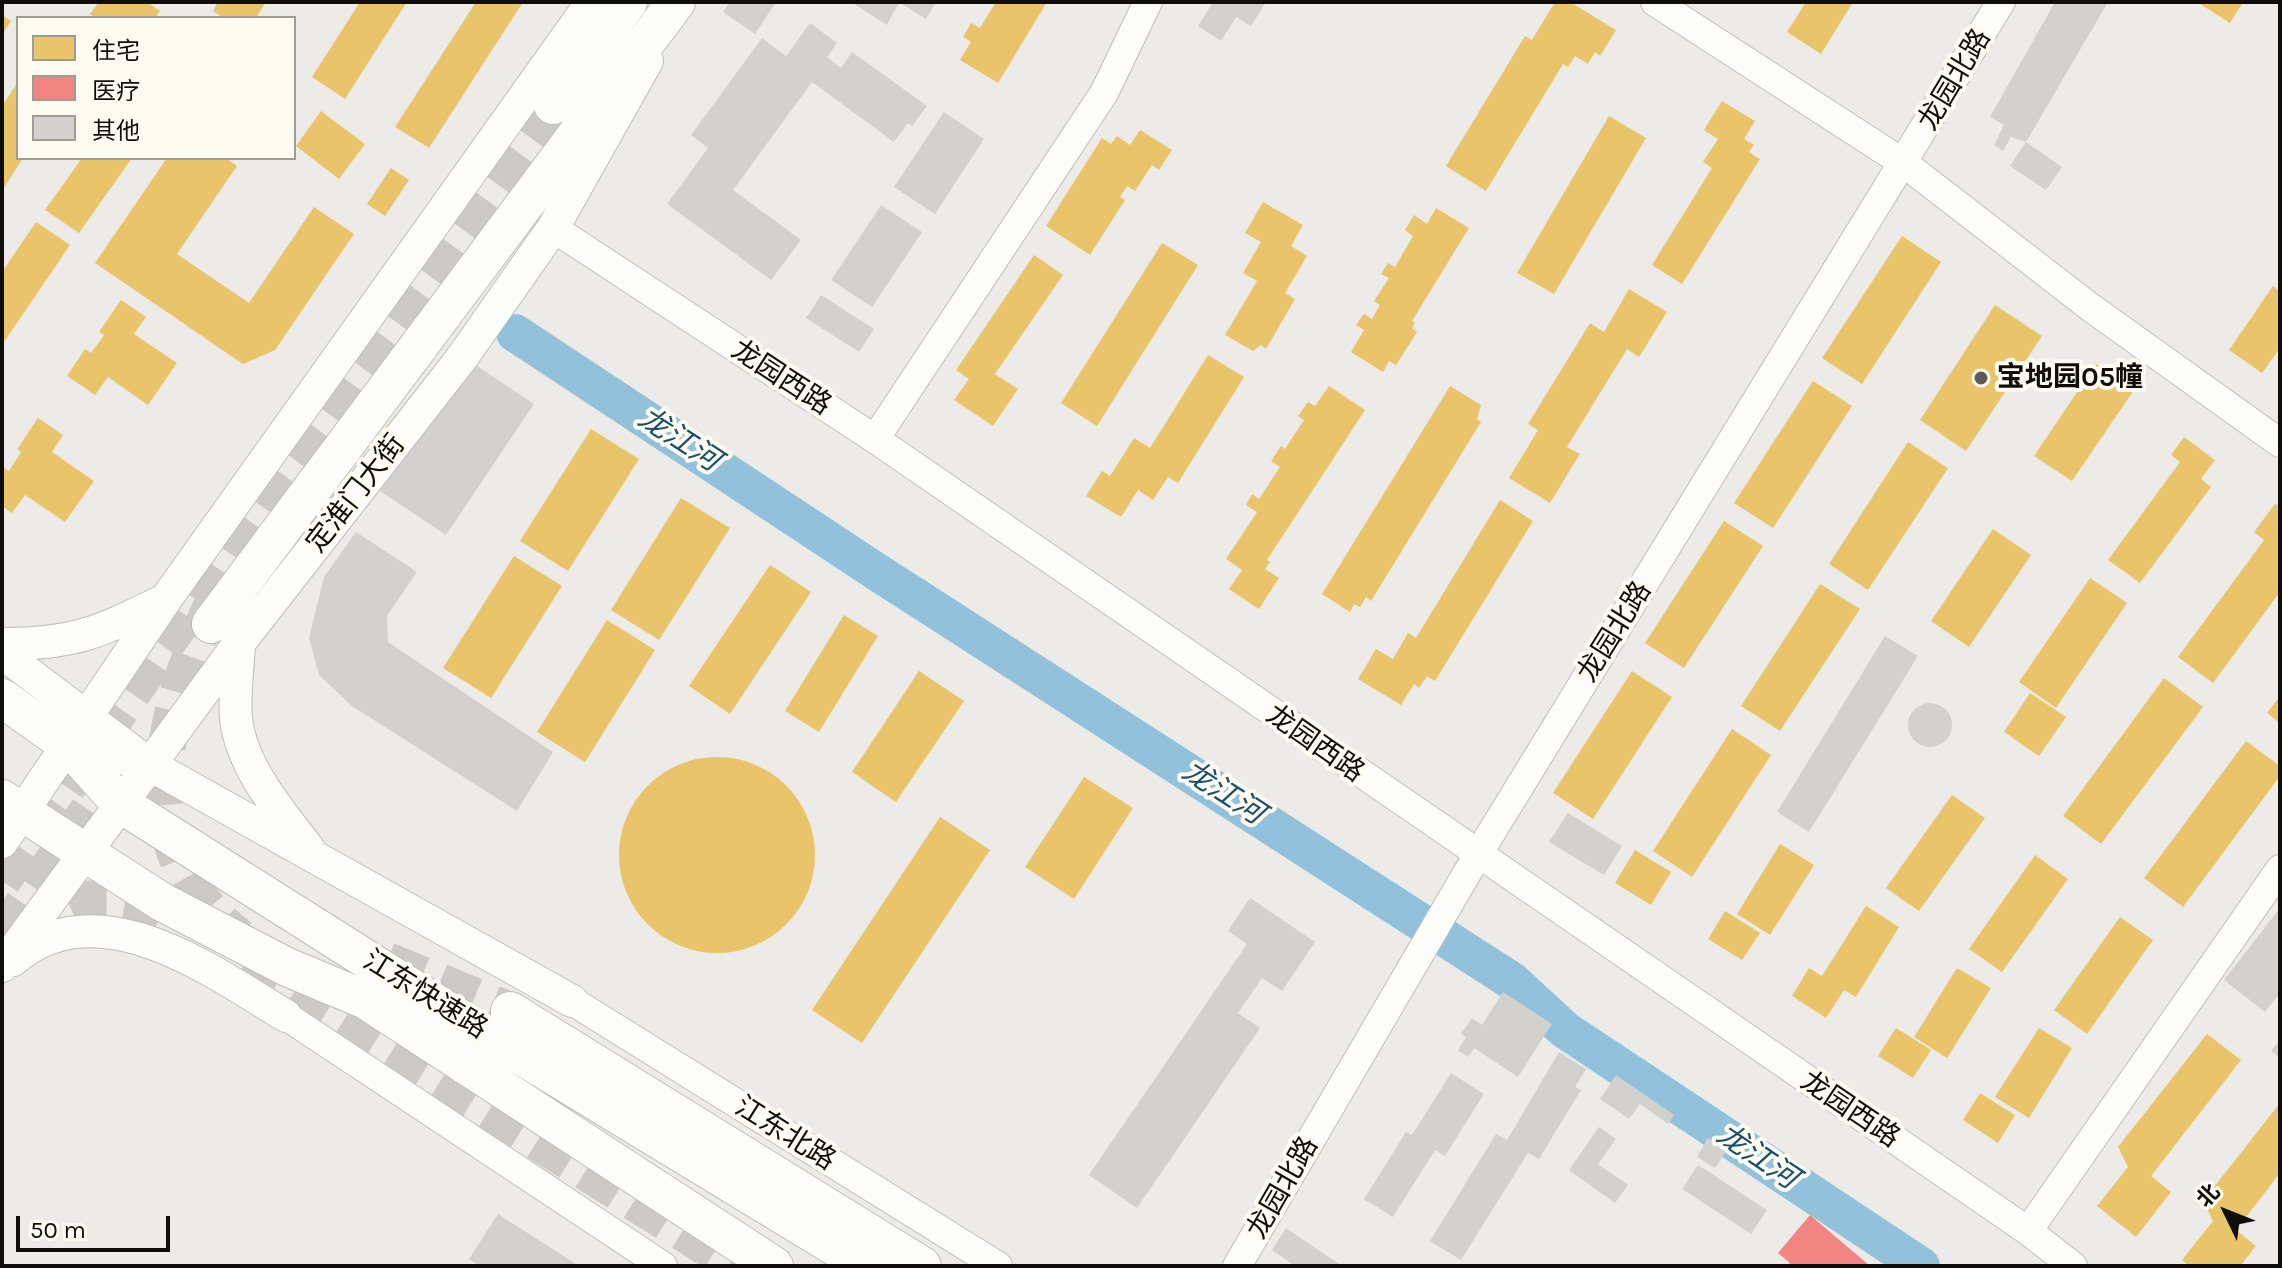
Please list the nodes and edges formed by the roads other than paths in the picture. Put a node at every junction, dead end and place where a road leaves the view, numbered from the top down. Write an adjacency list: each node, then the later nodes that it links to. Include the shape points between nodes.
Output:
1 (592, 2): 12 (main road)
2 (628, 2): 7 (highway)
3 (677, 2): 9 (main road, 定淮门大街); 13 (highway)
4 (1148, 2): 10 (main road, via 1104,93)
5 (1655, 2): 8 (main road)
6 (2001, 2): 8 (main road, 龙园北路)
7 (553, 105)
8 (1905, 164): 11 (main road, via 2090,307); 23 (main road, 龙园北路)
9 (553, 228): 10 (main road, 龙园西路); 13 (main road, 定淮门大街, via 461,359)
10 (875, 439): 23 (main road, 龙园西路)
11 (2280, 443)
12 (166, 599): 14 (main road, via 96,634 49,644); 17 (main road)
13 (225, 633): 18 (main road, 定淮门大街); 24 (main road, via 236,720 251,763 269,797)
14 (2, 644)
15 (2, 653): 17 (main road)
16 (2, 698): 17 (highway, 江东快速路)
17 (77, 731): 18 (main road); 19 (highway, 江东快速路); 20 (main road)
18 (150, 765): 19 (main road, 定淮门大街); 24 (main road)
19 (121, 804): 22 (main road, 定淮门大街); 27 (highway, 江东快速路)
20 (13, 805): 21 (main road); 22 (highway, 江东快速路)
21 (2, 842)
22 (86, 852): 26 (highway, 江东快速路); 29 (main road, 定淮门大街)
23 (1477, 856): 33 (main road, 龙园西路); 39 (main road, 龙园北路)
24 (315, 857): 30 (main road)
25 (2280, 869): 33 (main road)
26 (162, 902): 28 (highway, 江东快速路); 32 (main road)
27 (313, 924): 28 (highway, via 292,928 281,945); 36 (highway, 江东快速路)
28 (287, 967): 35 (highway, 江东快速路, via 366,1000)
29 (2, 968): 32 (main road, via 45,940 74,932 118,932 208,968)
30 (572, 1001): 38 (main road, 江东北路)
31 (510, 1011): 37 (highway)
32 (286, 1016): 34 (main road)
33 (2028, 1231): 40 (main road, 龙园西路)
34 (651, 1263)
35 (774, 1266)
36 (867, 1266)
37 (922, 1266)
38 (998, 1266)
39 (1237, 1266)
40 (2073, 1266)

